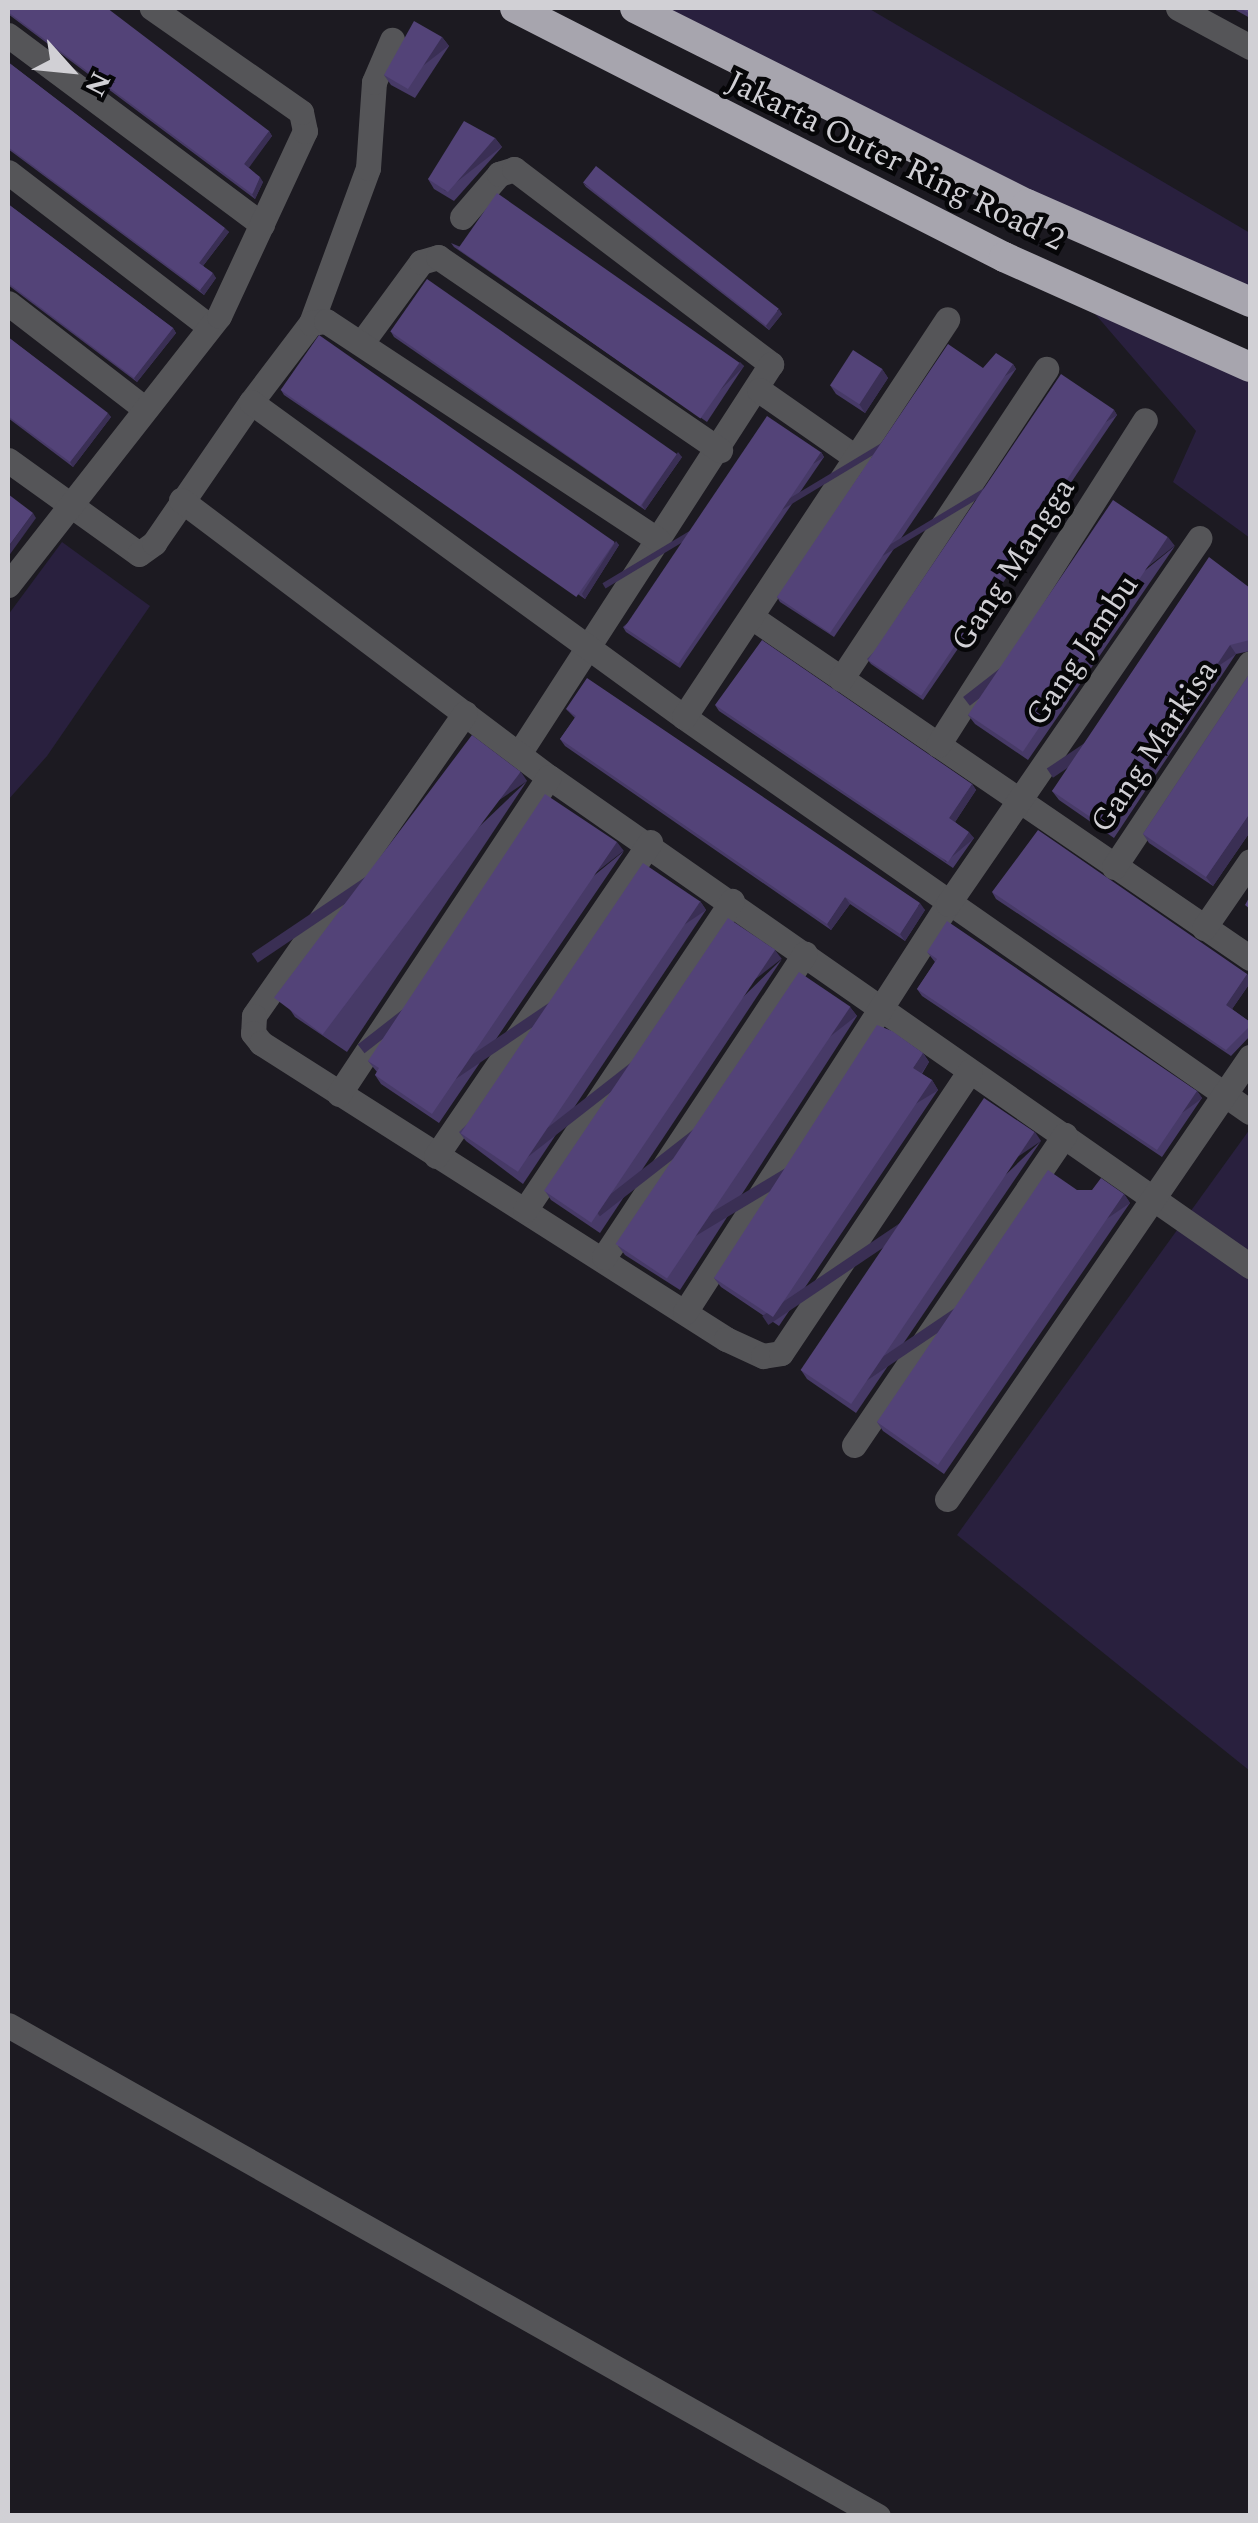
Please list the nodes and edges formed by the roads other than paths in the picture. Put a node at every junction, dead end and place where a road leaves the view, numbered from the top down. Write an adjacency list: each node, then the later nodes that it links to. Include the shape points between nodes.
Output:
1 (152, 8): 10 (street, via 305,116 305,131)
2 (514, 8): 17 (highway, Jakarta Outer Ring Road 2, via 1004,256)
3 (634, 8): 12 (highway, Jakarta Outer Ring Road 2, via 1027,204)
4 (1178, 8): 7 (street)
5 (8, 35): 10 (street)
6 (392, 40): 14 (street, via 374,82 368,168)
7 (1250, 47)
8 (8, 172): 15 (street)
9 (462, 216): 19 (street, via 499,174 514,169 768,358 770,374)
10 (262, 224): 15 (street, via 240,282)
11 (8, 302): 21 (street)
12 (1250, 302)
13 (947, 319): 24 (street)
14 (311, 323): 16 (street, via 326,320); 20 (street)
15 (209, 326): 21 (street)
16 (363, 340): 23 (street, via 421,262 438,258); 29 (street)
17 (1250, 367)
18 (1046, 369): 34 (street)
19 (759, 390): 23 (street); 24 (street)
20 (251, 402): 26 (street); 32 (street)
21 (144, 408): 27 (street)
22 (1145, 420): 37 (street, Gang Mangga)
23 (720, 450): 29 (street)
24 (858, 459): 31 (street)
25 (8, 460): 27 (street)
26 (181, 500): 27 (street, via 139,554); 35 (street)
27 (68, 509): 30 (street)
28 (1200, 538): 40 (street, Gang Jambu)
29 (658, 540): 32 (street)
30 (8, 585)
31 (752, 618): 34 (street); 36 (street)
32 (590, 645): 36 (street); 38 (street)
33 (1250, 663): 43 (street, Gang Markisa)
34 (841, 679): 37 (street)
35 (465, 712): 38 (street); 52 (street, via 254,1016 252,1032 260,1044)
36 (684, 717): 45 (street)
37 (938, 745): 40 (street)
38 (519, 753): 39 (street)
39 (549, 777): 41 (street); 52 (street)
40 (1020, 802): 43 (street); 45 (street, Gang Jambu)
41 (650, 842): 44 (street); 56 (street)
42 (1250, 862): 46 (street)
43 (1114, 867): 46 (street)
44 (732, 902): 47 (street); 58 (street)
45 (948, 904): 49 (street, Gang Jambu); 53 (street)
46 (1204, 928): 48 (street)
47 (805, 953): 49 (street); 59 (street)
48 (1250, 958)
49 (881, 1008): 51 (street); 61 (street, Gang Jambu)
50 (1250, 1057): 53 (street)
51 (970, 1071): 55 (street); 61 (street, via 781,1353 754,1354)
52 (339, 1094): 56 (street)
53 (1224, 1095): 54 (street); 57 (street)
54 (1250, 1112)
55 (1065, 1135): 57 (street); 62 (street)
56 (436, 1156): 58 (street)
57 (1159, 1198): 60 (street); 63 (street)
58 (526, 1210): 59 (street)
59 (604, 1257): 61 (street)
60 (1250, 1266)
61 (685, 1312)
62 (854, 1444)
63 (948, 1499)
64 (8, 2025): 65 (street)
65 (878, 2516)

